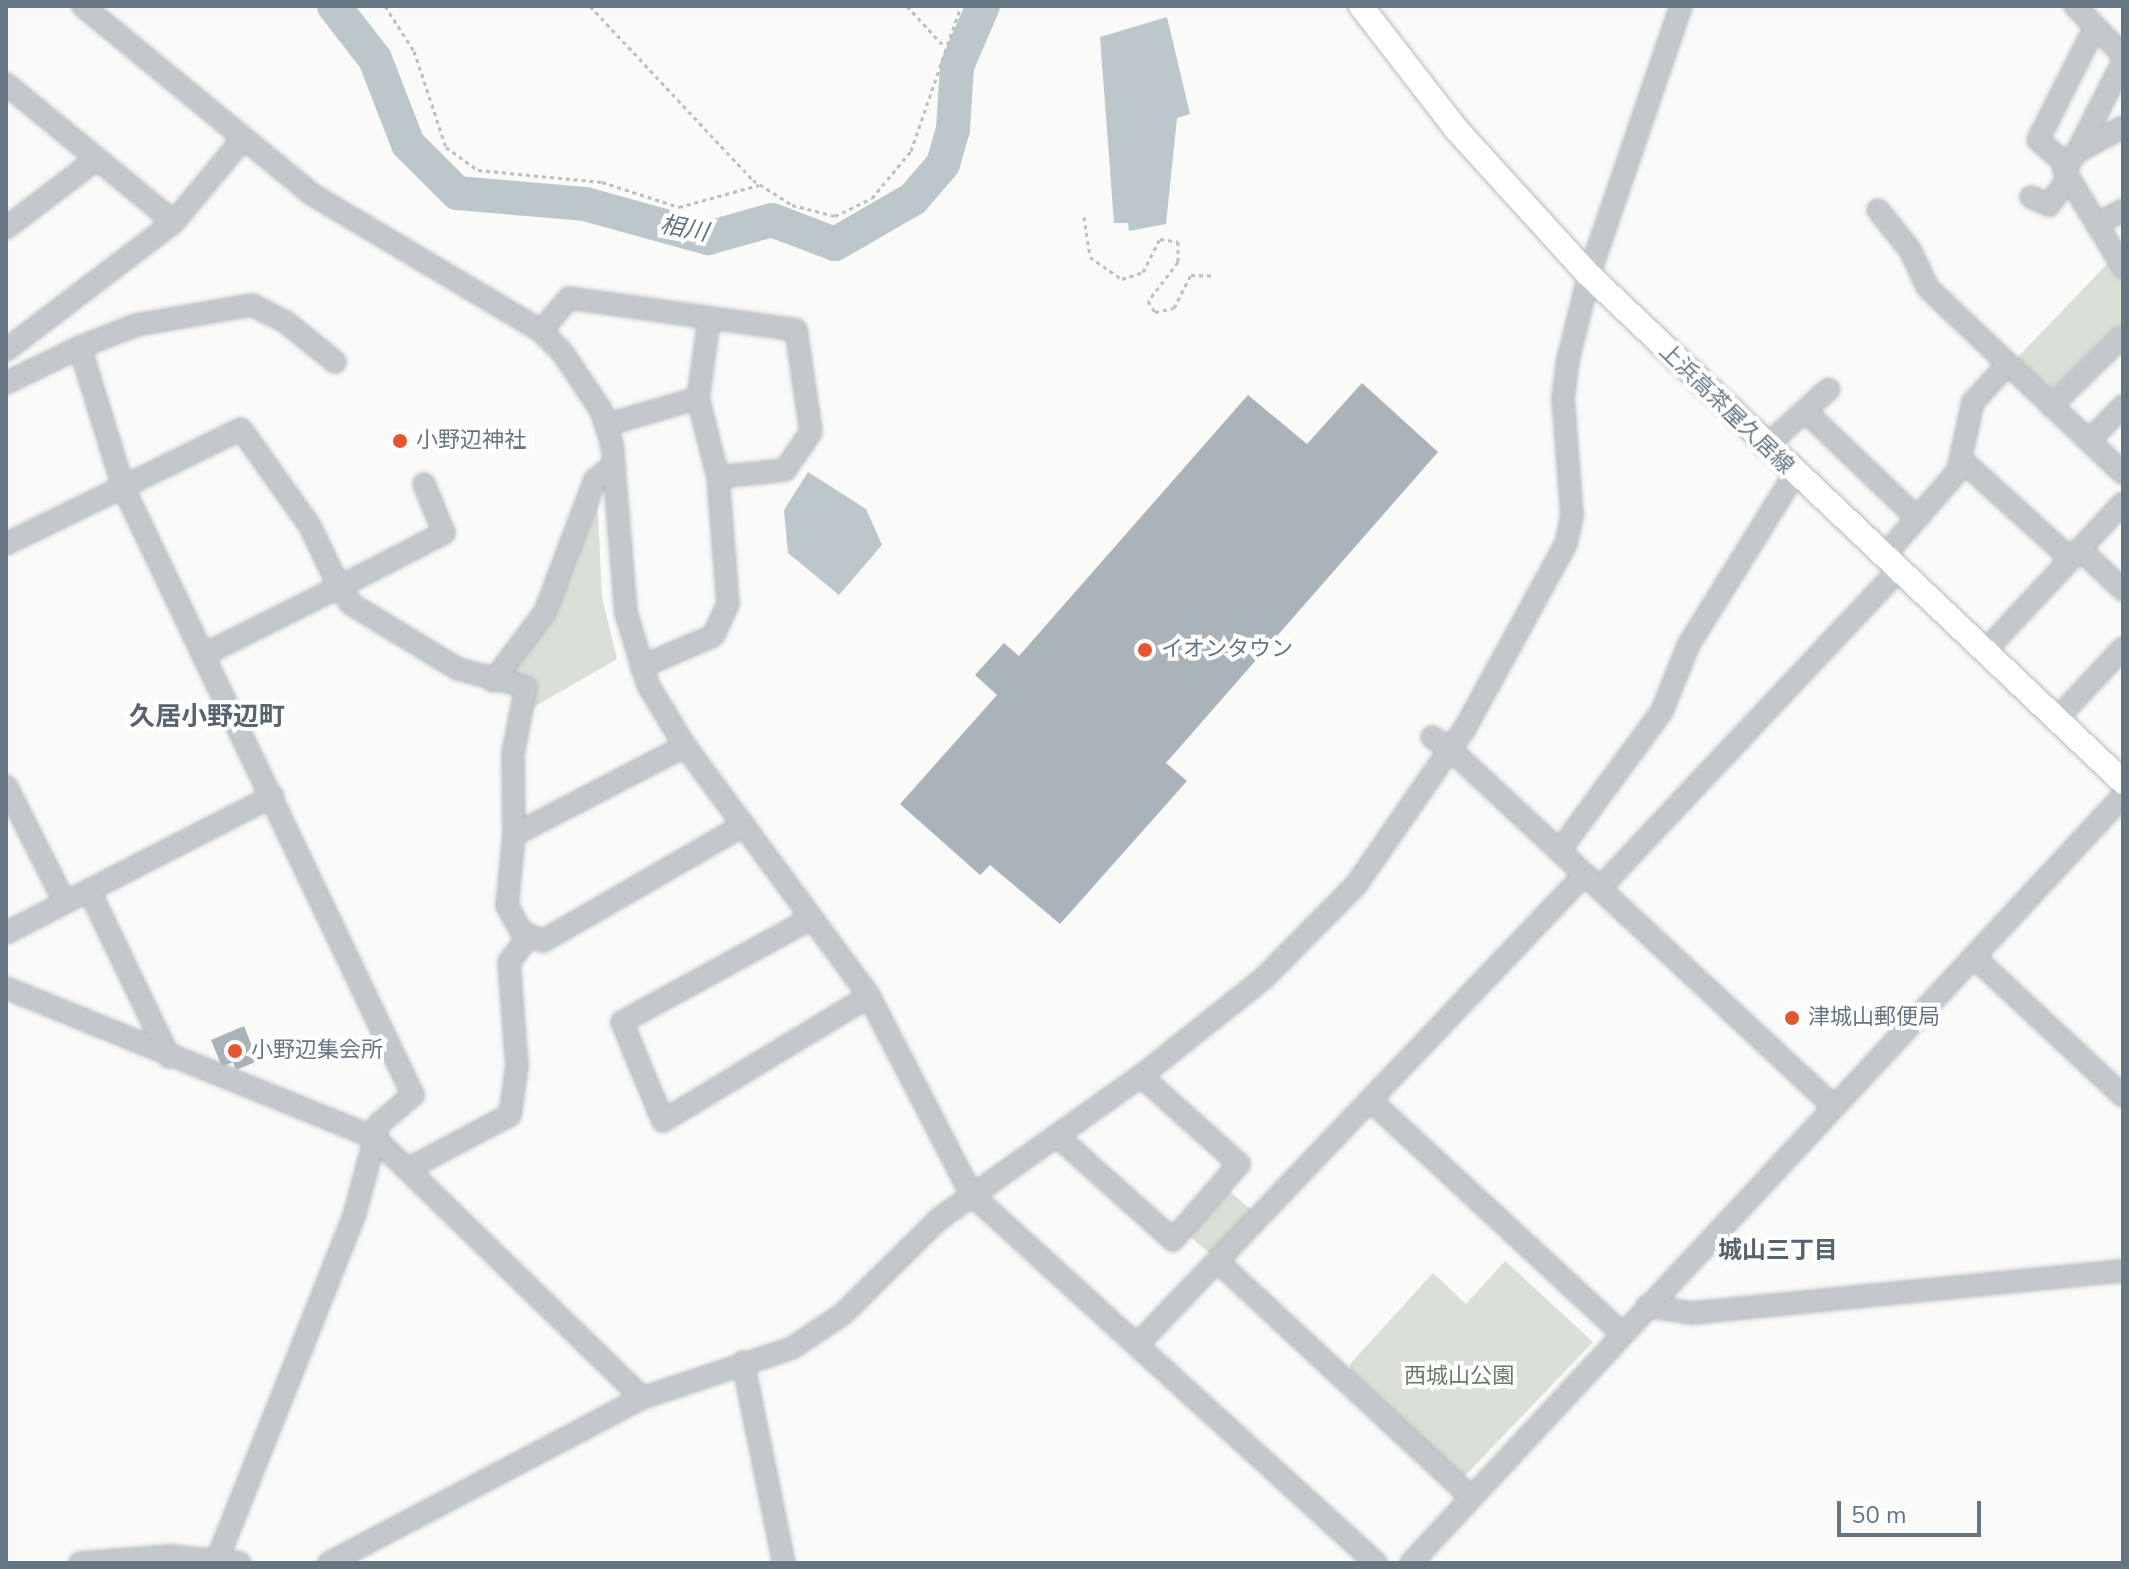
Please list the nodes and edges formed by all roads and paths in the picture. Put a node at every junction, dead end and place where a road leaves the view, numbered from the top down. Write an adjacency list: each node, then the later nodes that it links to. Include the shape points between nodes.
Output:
1 (83, 6): 15 (street)
2 (385, 6): 18 (path, via 414,51 446,147 478,170 602,182 679,207)
3 (590, 6): 18 (path)
4 (907, 6): 10 (path)
5 (961, 6): 10 (path)
6 (1361, 6): 27 (main road, 上浜高茶屋久居線, via 1456,129)
7 (1681, 6): 27 (street)
8 (2075, 6): 9 (street)
9 (2094, 29): 11 (street); 17 (street, via 2038,140)
10 (943, 45): 18 (path, via 911,151 872,198 835,216 814,214)
11 (2123, 55)
12 (2123, 62): 17 (street)
13 (10, 95): 16 (street)
14 (2123, 127): 17 (street)
15 (243, 139): 23 (street); 30 (street, via 313,195)
16 (97, 159): 23 (street); 25 (street)
17 (2071, 165): 19 (street, via 2049,205); 24 (street)
18 (759, 185)
19 (2031, 197)
20 (1878, 210): 35 (street, via 1910,250 1928,288)
21 (2123, 210): 24 (street)
22 (1084, 217): 28 (path, via 1090,257 1122,279 1143,272 1160,239 1178,242 1178,262 1148,301 1155,312 1174,308 1191,275)
23 (174, 222): 33 (street)
24 (2097, 224): 26 (street)
25 (6, 228)
26 (2123, 267)
27 (1589, 275): 44 (main road, 上浜高茶屋久居線); 67 (street, via 1565,380 1573,479 1566,544)
28 (1214, 276)
29 (709, 321): 30 (street, via 569,298); 38 (street); 49 (street, via 796,330 811,432 785,470)
30 (541, 331): 42 (street, via 577,372)
31 (2123, 336): 39 (street)
32 (80, 347): 34 (street, via 136,325 252,305 287,323); 36 (street); 51 (street)
33 (6, 350)
34 (335, 362)
35 (2007, 365): 39 (street); 46 (street, via 1973,402)
36 (6, 383)
37 (1829, 389): 41 (street)
38 (698, 398): 42 (street); 49 (street)
39 (2051, 406): 43 (street)
40 (2123, 406): 43 (street)
41 (1805, 411): 44 (street); 53 (street)
42 (606, 425): 45 (street)
43 (2089, 441): 47 (street)
44 (1765, 447): 48 (main road, 上浜高茶屋久居線)
45 (614, 465): 62 (street, via 626,613); 63 (street, via 595,480 545,612)
46 (1958, 470): 53 (street); 55 (street, via 1965,463)
47 (2123, 473)
48 (1794, 475): 56 (main road, 上浜高茶屋久居線); 74 (street, via 1689,644 1662,711)
49 (718, 477): 62 (street, via 728,604 713,636)
50 (424, 484): 57 (street, via 444,533)
51 (123, 487): 54 (street); 57 (street, via 241,429 310,526); 61 (street)
52 (2123, 503): 55 (street)
53 (1917, 518): 56 (street)
54 (6, 544)
55 (2076, 554): 58 (street); 60 (street)
56 (1892, 562): 60 (main road, 上浜高茶屋久居線); 75 (street)
57 (339, 587): 61 (street); 63 (street, via 351,604 436,656)
58 (2123, 590)
59 (2123, 648): 64 (street)
60 (1985, 651): 68 (main road, 上浜高茶屋久居線)
61 (203, 655): 70 (street)
62 (641, 667): 66 (street)
63 (493, 681): 73 (street, via 526,687 513,754)
64 (2066, 709)
65 (1432, 737): 67 (street)
66 (685, 746): 72 (street); 73 (street)
67 (1450, 749): 74 (street); 85 (street, via 1328,918 1206,1028)
68 (2123, 782)
69 (6, 786): 77 (street)
70 (273, 796): 76 (street); 90 (street, via 413,1095 379,1124)
71 (2123, 796): 81 (street)
72 (744, 825): 78 (street); 80 (street, via 543,941)
73 (514, 835): 80 (street, via 507,906)
74 (1560, 850): 75 (street)
75 (1593, 881): 87 (street); 88 (street)
76 (90, 892): 77 (street); 84 (street)
77 (64, 901): 79 (street)
78 (812, 918): 83 (street); 83 (street, via 622,1022 663,1121)
79 (6, 933)
80 (529, 936): 91 (street, via 509,962 517,1066 510,1115)
81 (1974, 957): 86 (street); 88 (street)
82 (6, 988): 84 (street)
83 (869, 996): 92 (street)
84 (169, 1057): 90 (street)
85 (1141, 1076): 89 (street); 89 (street, via 1239,1164 1173,1240)
86 (2123, 1096)
87 (1370, 1100): 93 (street); 96 (street)
88 (1832, 1105): 95 (street)
89 (1057, 1136): 92 (street)
90 (375, 1138): 91 (street); 101 (street, via 354,1216)
91 (408, 1169): 99 (street)
92 (971, 1194): 97 (street); 98 (street, via 843,1314 792,1348)
93 (1217, 1261): 97 (street); 100 (street)
94 (2123, 1271): 95 (street, via 1692,1313)
95 (1647, 1306): 96 (street)
96 (1622, 1333): 100 (street)
97 (1139, 1343): 106 (street)
98 (743, 1362): 99 (street); 105 (street)
99 (642, 1398): 104 (street)
100 (1469, 1495): 107 (street)
101 (218, 1558): 102 (street, via 126,1557); 103 (street)
102 (80, 1563)
103 (240, 1563)
104 (329, 1563)
105 (784, 1563)
106 (1376, 1563)
107 (1411, 1563)

